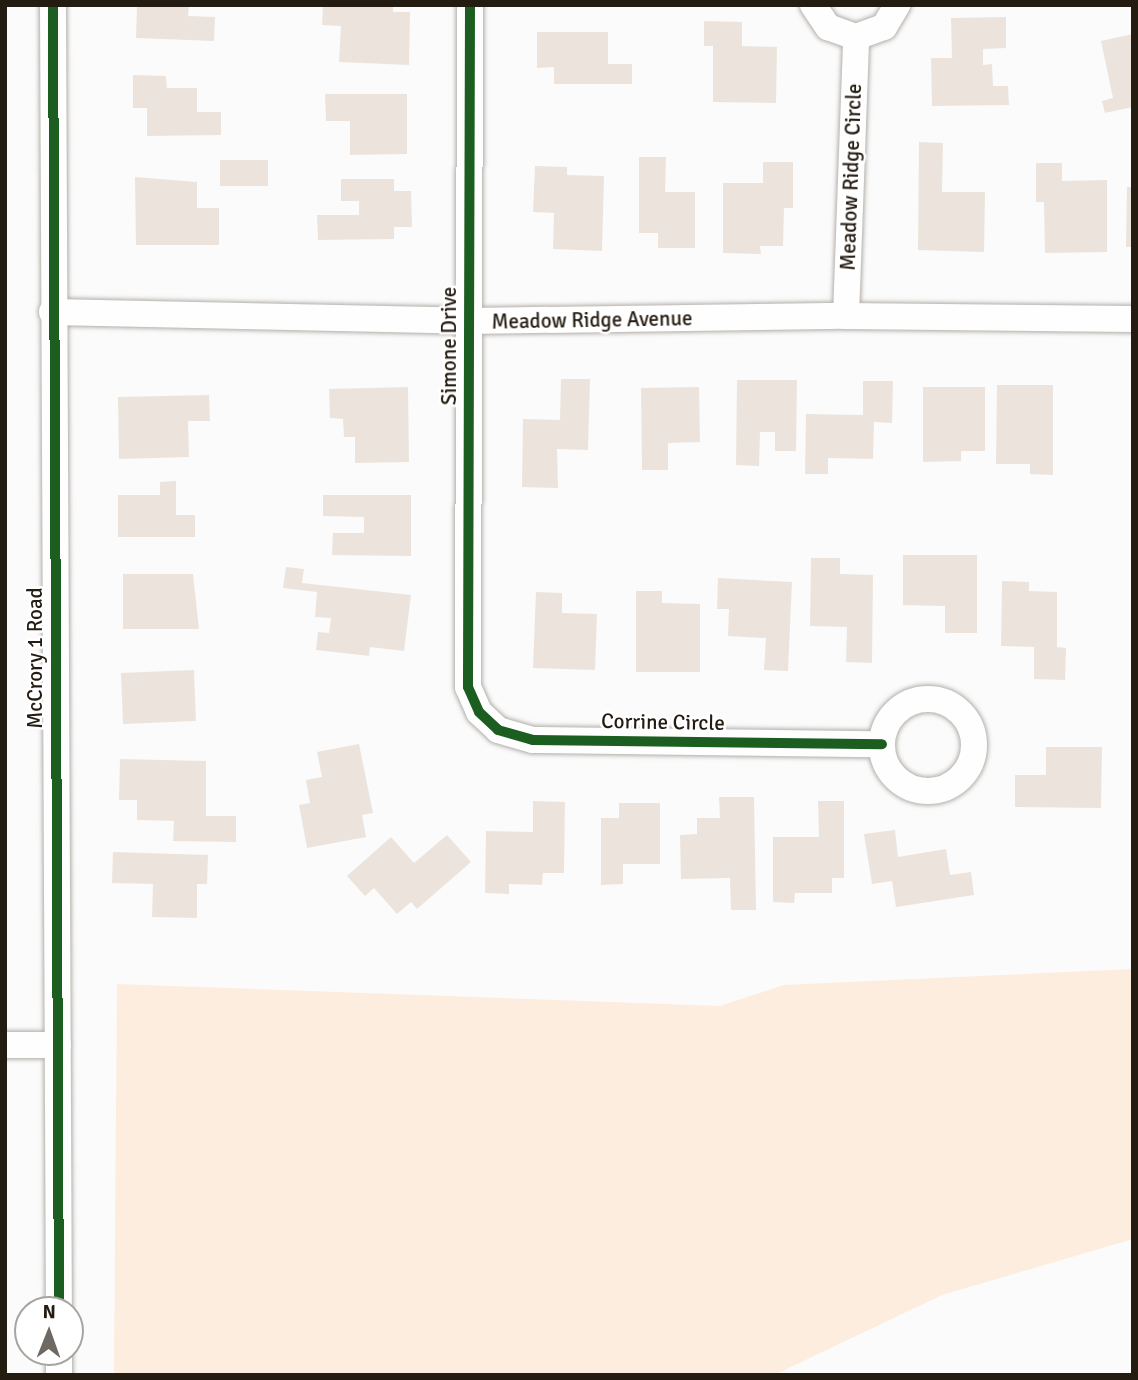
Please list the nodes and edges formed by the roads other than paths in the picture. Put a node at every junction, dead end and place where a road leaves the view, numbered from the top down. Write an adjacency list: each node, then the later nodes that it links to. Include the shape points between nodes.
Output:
1 (53, 5): 6 (street, McCrory 1 Road)
2 (470, 5): 9 (street, Simone Drive)
3 (813, 5): 5 (street, via 828,27)
4 (897, 5): 5 (street, via 884,27)
5 (856, 37): 7 (street, Meadow Ridge Circle)
6 (52, 312): 9 (street, Meadow Ridge Avenue); 13 (street, McCrory 1 Road)
7 (846, 316): 8 (street, Meadow Ridge Avenue); 9 (street, Meadow Ridge Avenue)
8 (1133, 319)
9 (468, 321): 10 (street, Simone Drive)
10 (468, 687): 11 (street, Corrine Circle, via 479,712 498,730 533,740)
11 (882, 744)
12 (5, 1045): 13 (street)
13 (58, 1045): 14 (street, McCrory 1 Road)
14 (58, 1296)

